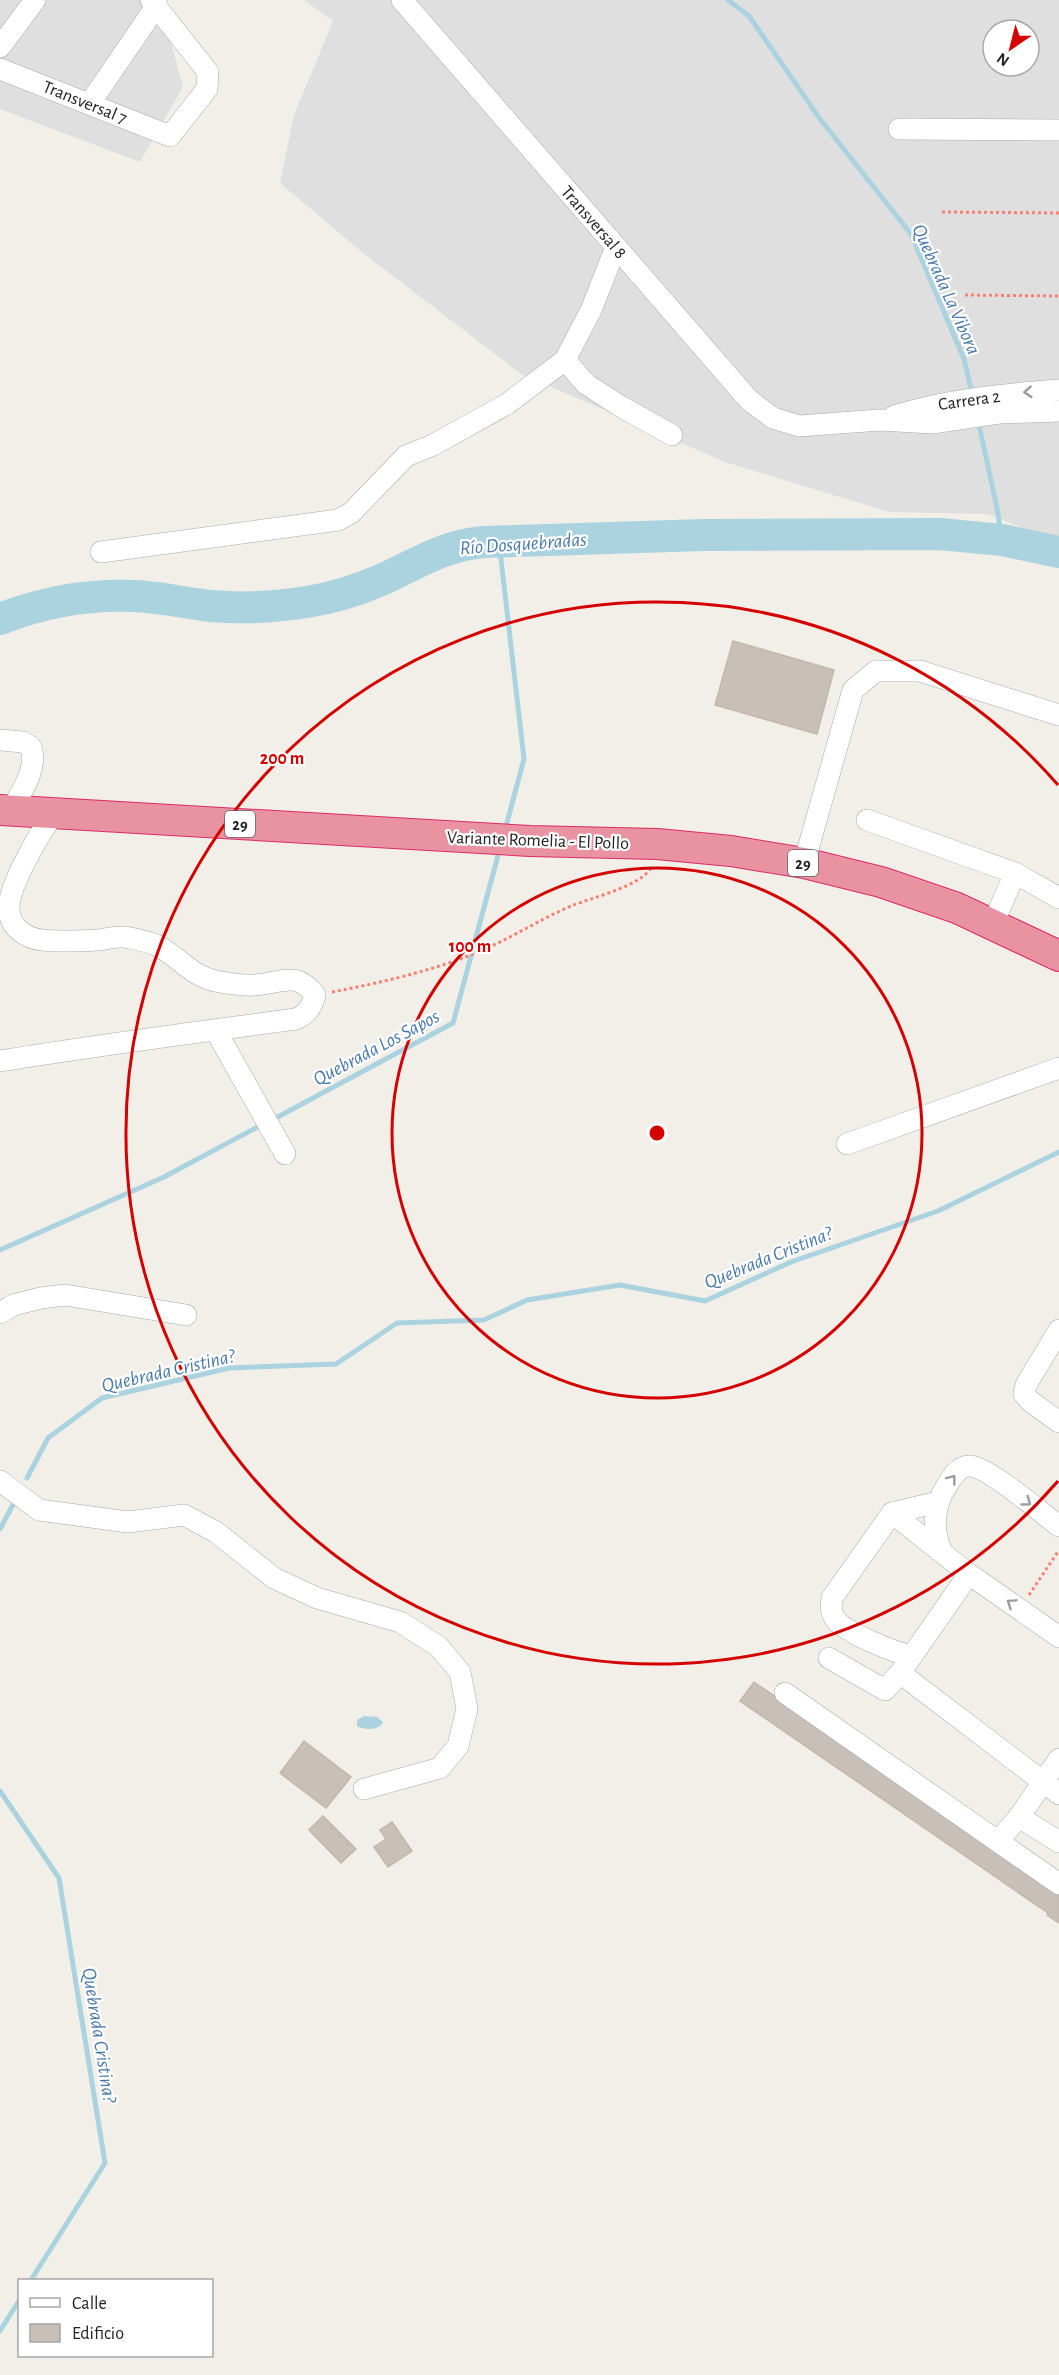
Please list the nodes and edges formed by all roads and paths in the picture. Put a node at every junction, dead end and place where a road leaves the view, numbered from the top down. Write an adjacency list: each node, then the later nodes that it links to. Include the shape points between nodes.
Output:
1 (35, 0): 4 (street)
2 (402, 0): 11 (street, Transversal 8)
3 (154, 2): 6 (street); 6 (street, Transversal 7, via 208,72 207,89 170,136)
4 (0, 47)
5 (0, 69): 6 (street, Transversal 7)
6 (90, 104)
7 (899, 129): 8 (street)
8 (1059, 130)
9 (942, 212): 10 (path)
10 (1059, 213)
11 (616, 248): 14 (street); 18 (street, Transversal 8, via 749,400 772,417)
12 (965, 295): 13 (path)
13 (1059, 296)
14 (565, 360): 19 (street, via 586,384); 20 (street, via 507,404 406,456 351,513 338,520)
15 (1059, 390): 16 (street, Carrera 2, one-way to 16)
16 (998, 404): 17 (street, Carrera 2); 18 (street, Carrera 2, via 964,409 927,406 880,420)
17 (1059, 411)
18 (799, 426)
19 (672, 435)
20 (101, 552)
21 (1059, 715): 27 (street, via 920,671 876,670 853,690)
22 (0, 740): 23 (street, via 23,742 31,747 35,758 27,782)
23 (5, 810): 24 (highway, Variante Romelia - El Pollo / 29)
24 (55, 813): 26 (highway, Variante Romelia - El Pollo / 29, via 530,842); 32 (street, via 39,833 9,910 14,925 24,935 63,941 125,937 159,946 207,980 253,985 291,980 307,984)
25 (867, 820): 28 (street)
26 (657, 844): 27 (highway, Variante Romelia - El Pollo / 29); 32 (path, via 650,870 643,879 566,908 520,934 472,955 382,983)
27 (804, 863): 30 (highway, Variante Romelia - El Pollo / 29, via 900,888)
28 (1015, 873): 29 (street); 30 (street)
29 (1059, 897)
30 (993, 924): 31 (highway, Variante Romelia - El Pollo / 29)
31 (1059, 956)
32 (315, 995): 33 (street, via 304,1015 296,1018)
33 (216, 1031): 34 (street, via 120,1041); 37 (street)
34 (0, 1061)
35 (1059, 1068): 36 (street)
36 (847, 1144)
37 (285, 1154)
38 (0, 1312): 39 (street, via 13,1305 66,1295)
39 (186, 1315)
40 (1059, 1330): 41 (street, via 1024,1394)
41 (1059, 1422)
42 (0, 1481): 56 (street, via 39,1510 128,1522 184,1515 216,1532 274,1578 317,1598 400,1622 438,1646 460,1672 467,1709 458,1746 440,1768)
43 (938, 1502): 44 (street); 45 (street, one-way to 45, via 953,1476 970,1466 995,1478); 47 (street, via 935,1538)
44 (892, 1513): 47 (street); 52 (street, via 832,1598 830,1610 837,1622)
45 (1059, 1526)
46 (1059, 1550): 49 (path)
47 (942, 1552): 48 (street)
48 (969, 1574): 49 (street, one-way to 48); 52 (street)
49 (1020, 1609): 50 (street)
50 (1059, 1637)
51 (829, 1658): 52 (street, via 885,1690)
52 (906, 1665): 55 (street)
53 (785, 1693): 58 (street)
54 (1059, 1759): 55 (street)
55 (1051, 1788): 57 (street)
56 (364, 1790)
57 (1018, 1817): 58 (street); 59 (street)
58 (999, 1840): 60 (street)
59 (1059, 1842)
60 (1059, 1884)

